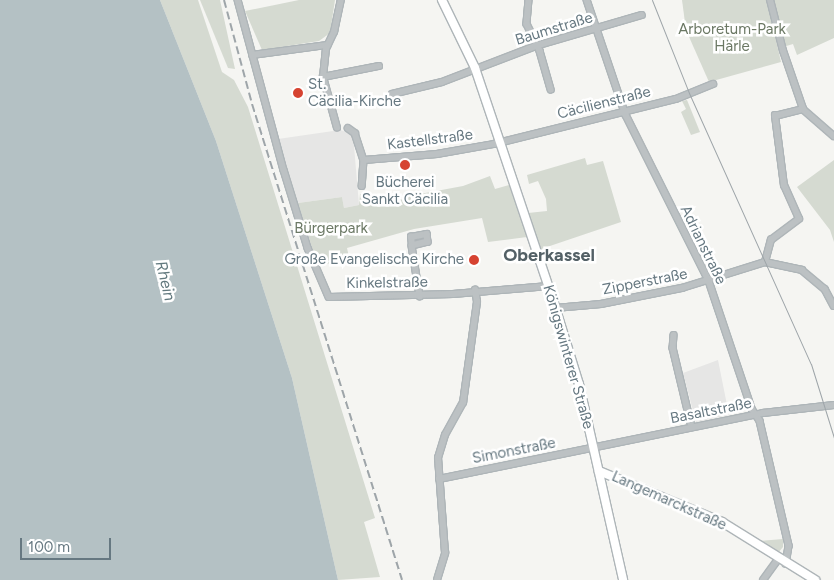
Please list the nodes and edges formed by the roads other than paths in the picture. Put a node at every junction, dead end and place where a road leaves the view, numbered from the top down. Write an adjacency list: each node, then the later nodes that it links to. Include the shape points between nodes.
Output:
1 (238, 0): 11 (street, Kinkelstraße)
2 (341, 0): 9 (street, via 334,32)
3 (442, 0): 13 (main road, Königswinterer Straße)
4 (529, 0): 10 (street, via 527,24)
5 (587, 0): 8 (street, Adrianstraße)
6 (770, 0): 18 (street, via 786,60)
7 (642, 15): 8 (street, Baumstraße)
8 (598, 28): 10 (street, Baumstraße); 19 (street, Adrianstraße)
9 (327, 45): 11 (street); 14 (street)
10 (536, 46): 13 (street, Baumstraße); 16 (street)
11 (252, 55): 33 (street, Kinkelstraße, via 308,248 328,297)
12 (379, 66): 14 (street)
13 (475, 68): 17 (street, Baumstraße, via 442,82); 23 (main road, Königswinterer Straße)
14 (323, 76): 20 (street)
15 (713, 84): 19 (street, Cäcilienstraße, via 676,99)
16 (551, 89)
17 (392, 94)
18 (804, 109): 22 (street); 27 (street, via 775,116 784,186 799,219 771,240)
19 (624, 110): 23 (street, Cäcilienstraße); 28 (street, Adrianstraße)
20 (337, 128)
21 (348, 128): 24 (street, via 355,133)
22 (834, 136)
23 (500, 142): 24 (street, Kastellstraße, via 437,154); 29 (main road, Königswinterer Straße)
24 (364, 160): 25 (street)
25 (362, 186)
26 (412, 246): 33 (street)
27 (766, 262): 28 (street, Zipperstraße); 31 (street, via 802,270)
28 (709, 281): 35 (street, Zipperstraße, via 601,304); 38 (street, Adrianstraße)
29 (549, 286): 32 (street, Kinkelstraße); 35 (main road, Königswinterer Straße)
30 (834, 287): 31 (street)
31 (825, 289): 34 (street)
32 (475, 290): 33 (street, Kinkelstraße); 42 (street, via 467,385 463,403 439,449)
33 (420, 296)
34 (834, 306)
35 (556, 308): 40 (main road, Königswinterer Straße)
36 (674, 335): 39 (street, via 673,348)
37 (834, 405): 38 (street, Basaltstraße)
38 (756, 415): 39 (street, Basaltstraße); 44 (street, Adrianstraße, via 766,441 786,528 789,556)
39 (692, 428): 40 (street, Basaltstraße)
40 (594, 449): 41 (main road, Königswinterer Straße); 42 (street, Simonstraße)
41 (599, 471): 43 (main road, Langemarckstraße, via 722,522); 46 (main road, Königswinterer Straße)
42 (438, 480): 45 (street, via 446,553)
43 (778, 559): 44 (main road, Langemarckstraße); 47 (street)
44 (786, 564): 48 (main road, Langemarckstraße)
45 (437, 580)
46 (623, 580)
47 (764, 580)
48 (815, 580)

